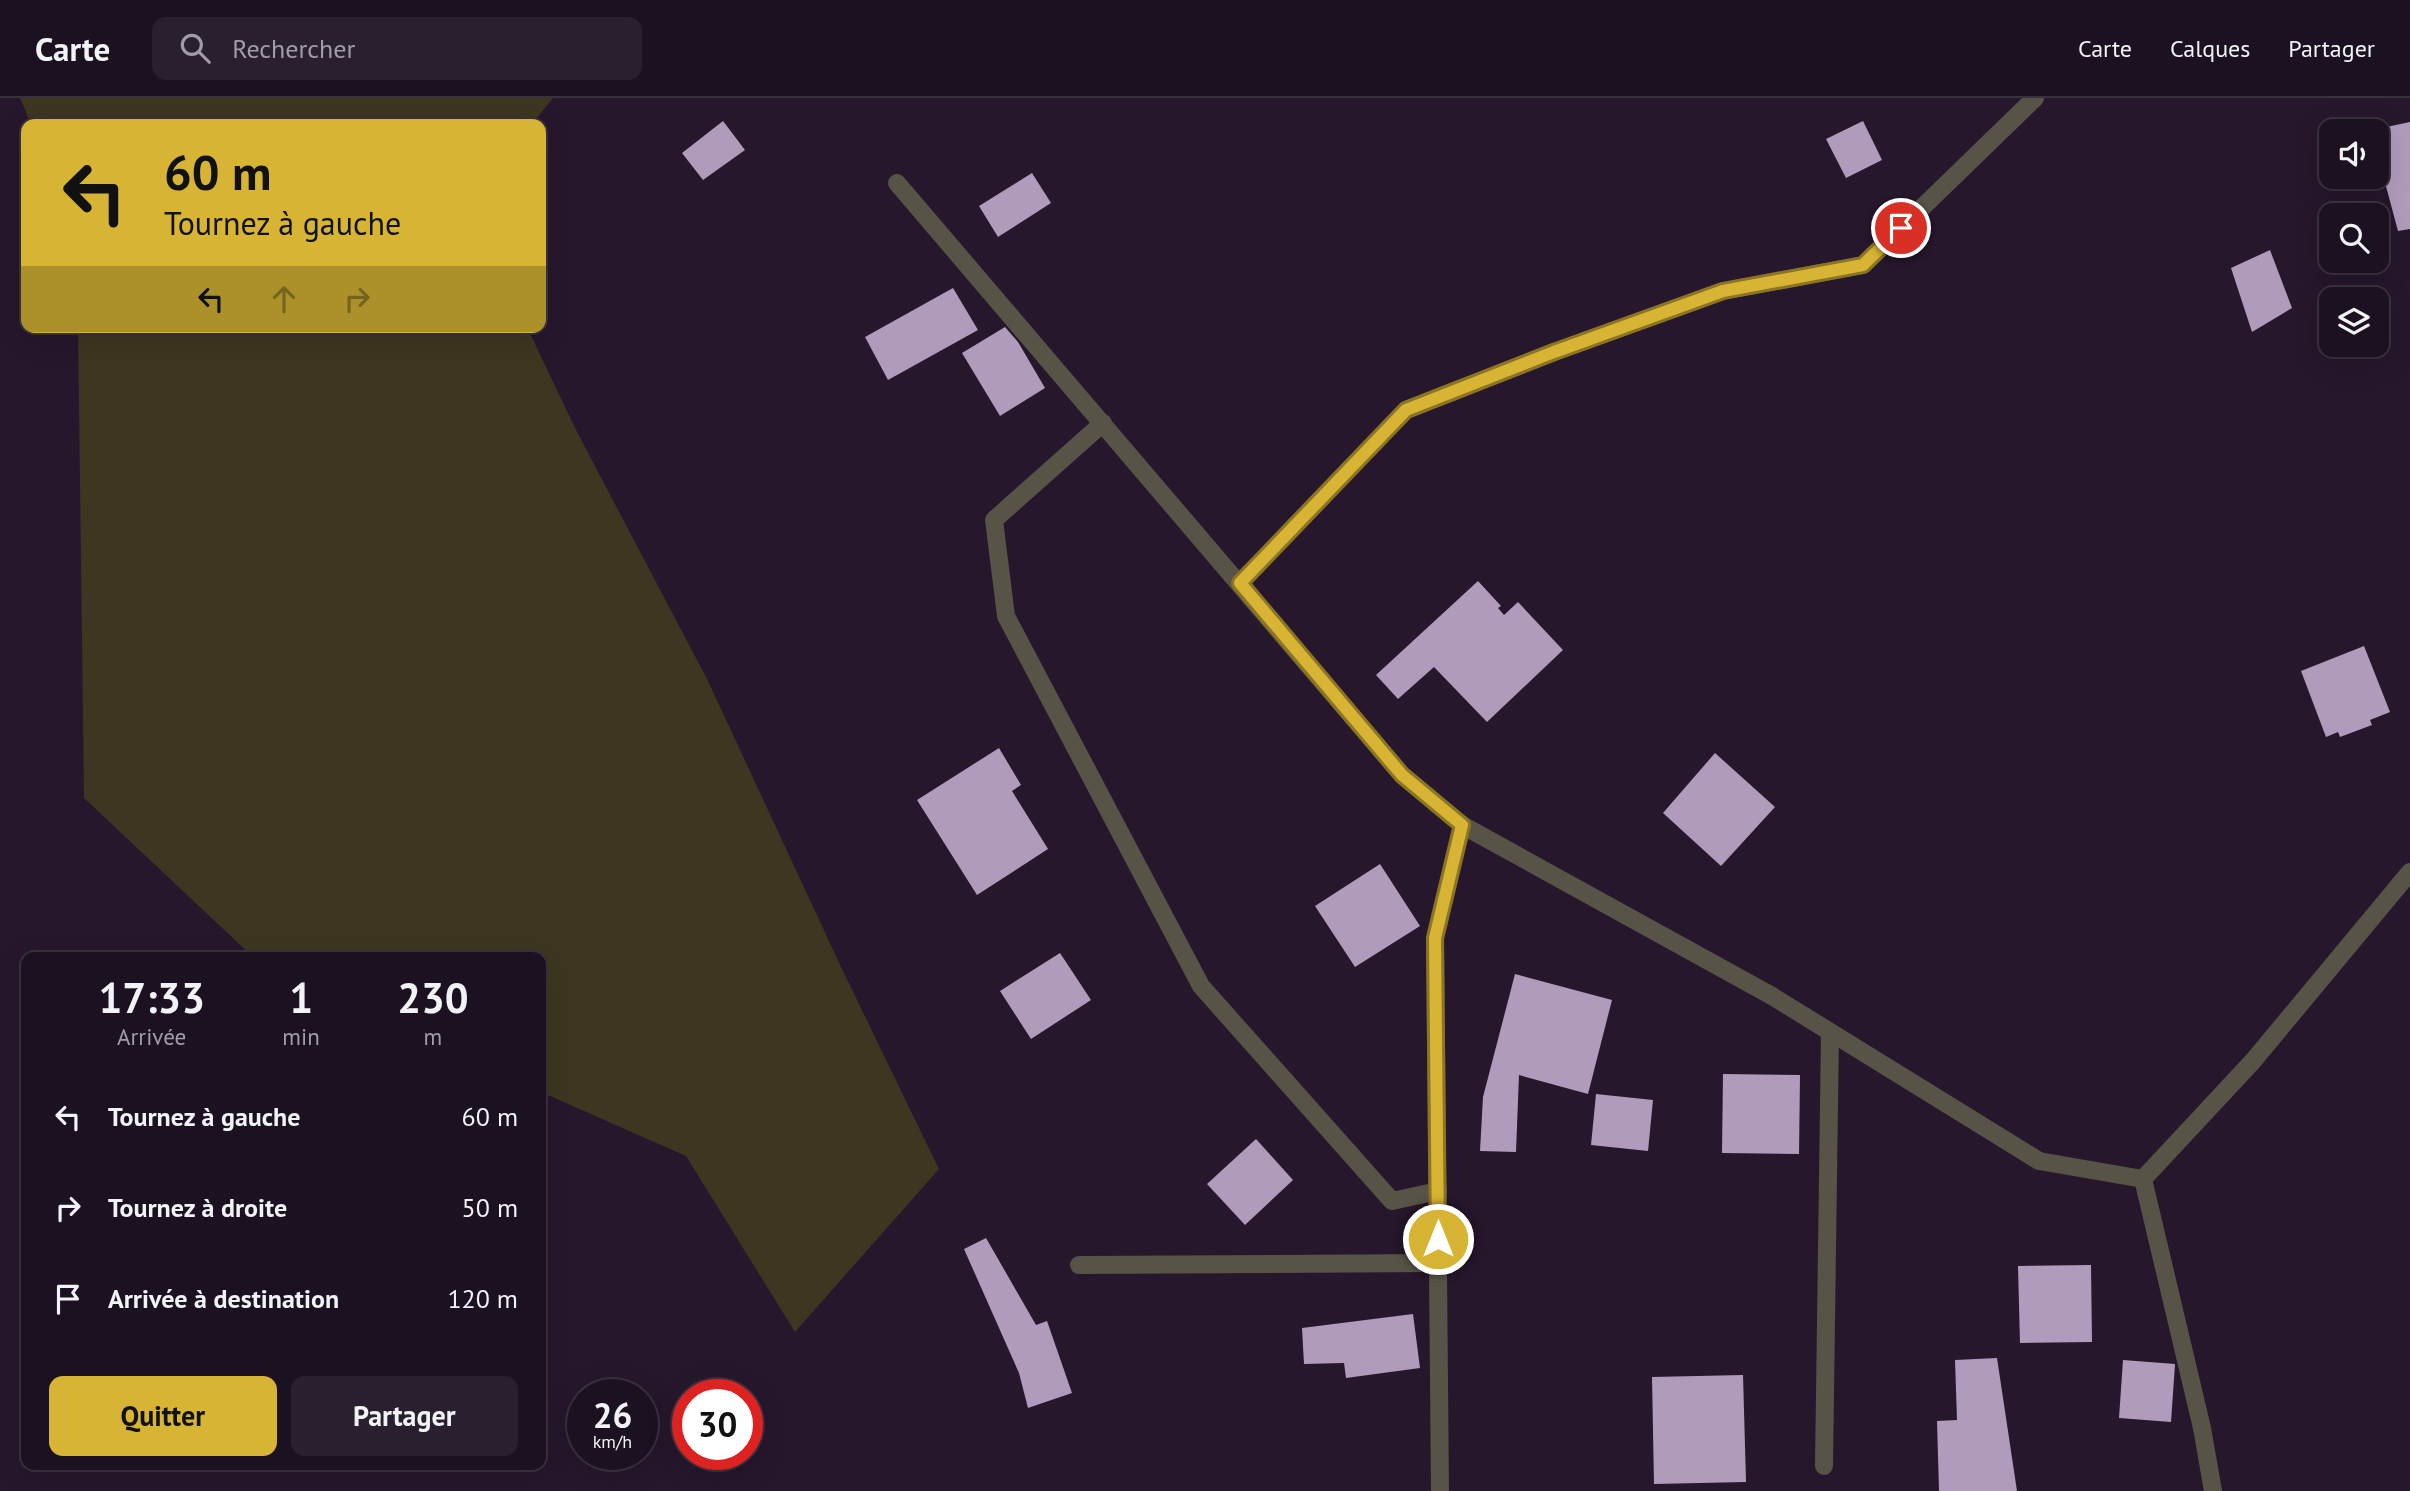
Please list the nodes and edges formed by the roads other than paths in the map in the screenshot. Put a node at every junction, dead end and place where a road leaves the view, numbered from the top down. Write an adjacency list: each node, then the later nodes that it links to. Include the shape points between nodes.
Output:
1 (2035, 98): 4 (street, via 1863,265 1723,291 1406,410)
2 (897, 183): 3 (street)
3 (1103, 424): 4 (street); 9 (street, via 994,520 1006,616 1201,986 1392,1201)
4 (1240, 583): 5 (street, via 1402,775)
5 (1462, 825): 7 (street); 9 (street, via 1435,938)
6 (2410, 872): 8 (street, via 2253,1061)
7 (1830, 1032): 8 (street, via 2039,1161); 12 (street)
8 (2143, 1179): 14 (street)
9 (1438, 1191): 10 (street)
10 (1438, 1263): 11 (street); 13 (street)
11 (1079, 1265)
12 (1824, 1466)
13 (1440, 1491)
14 (2213, 1491)

